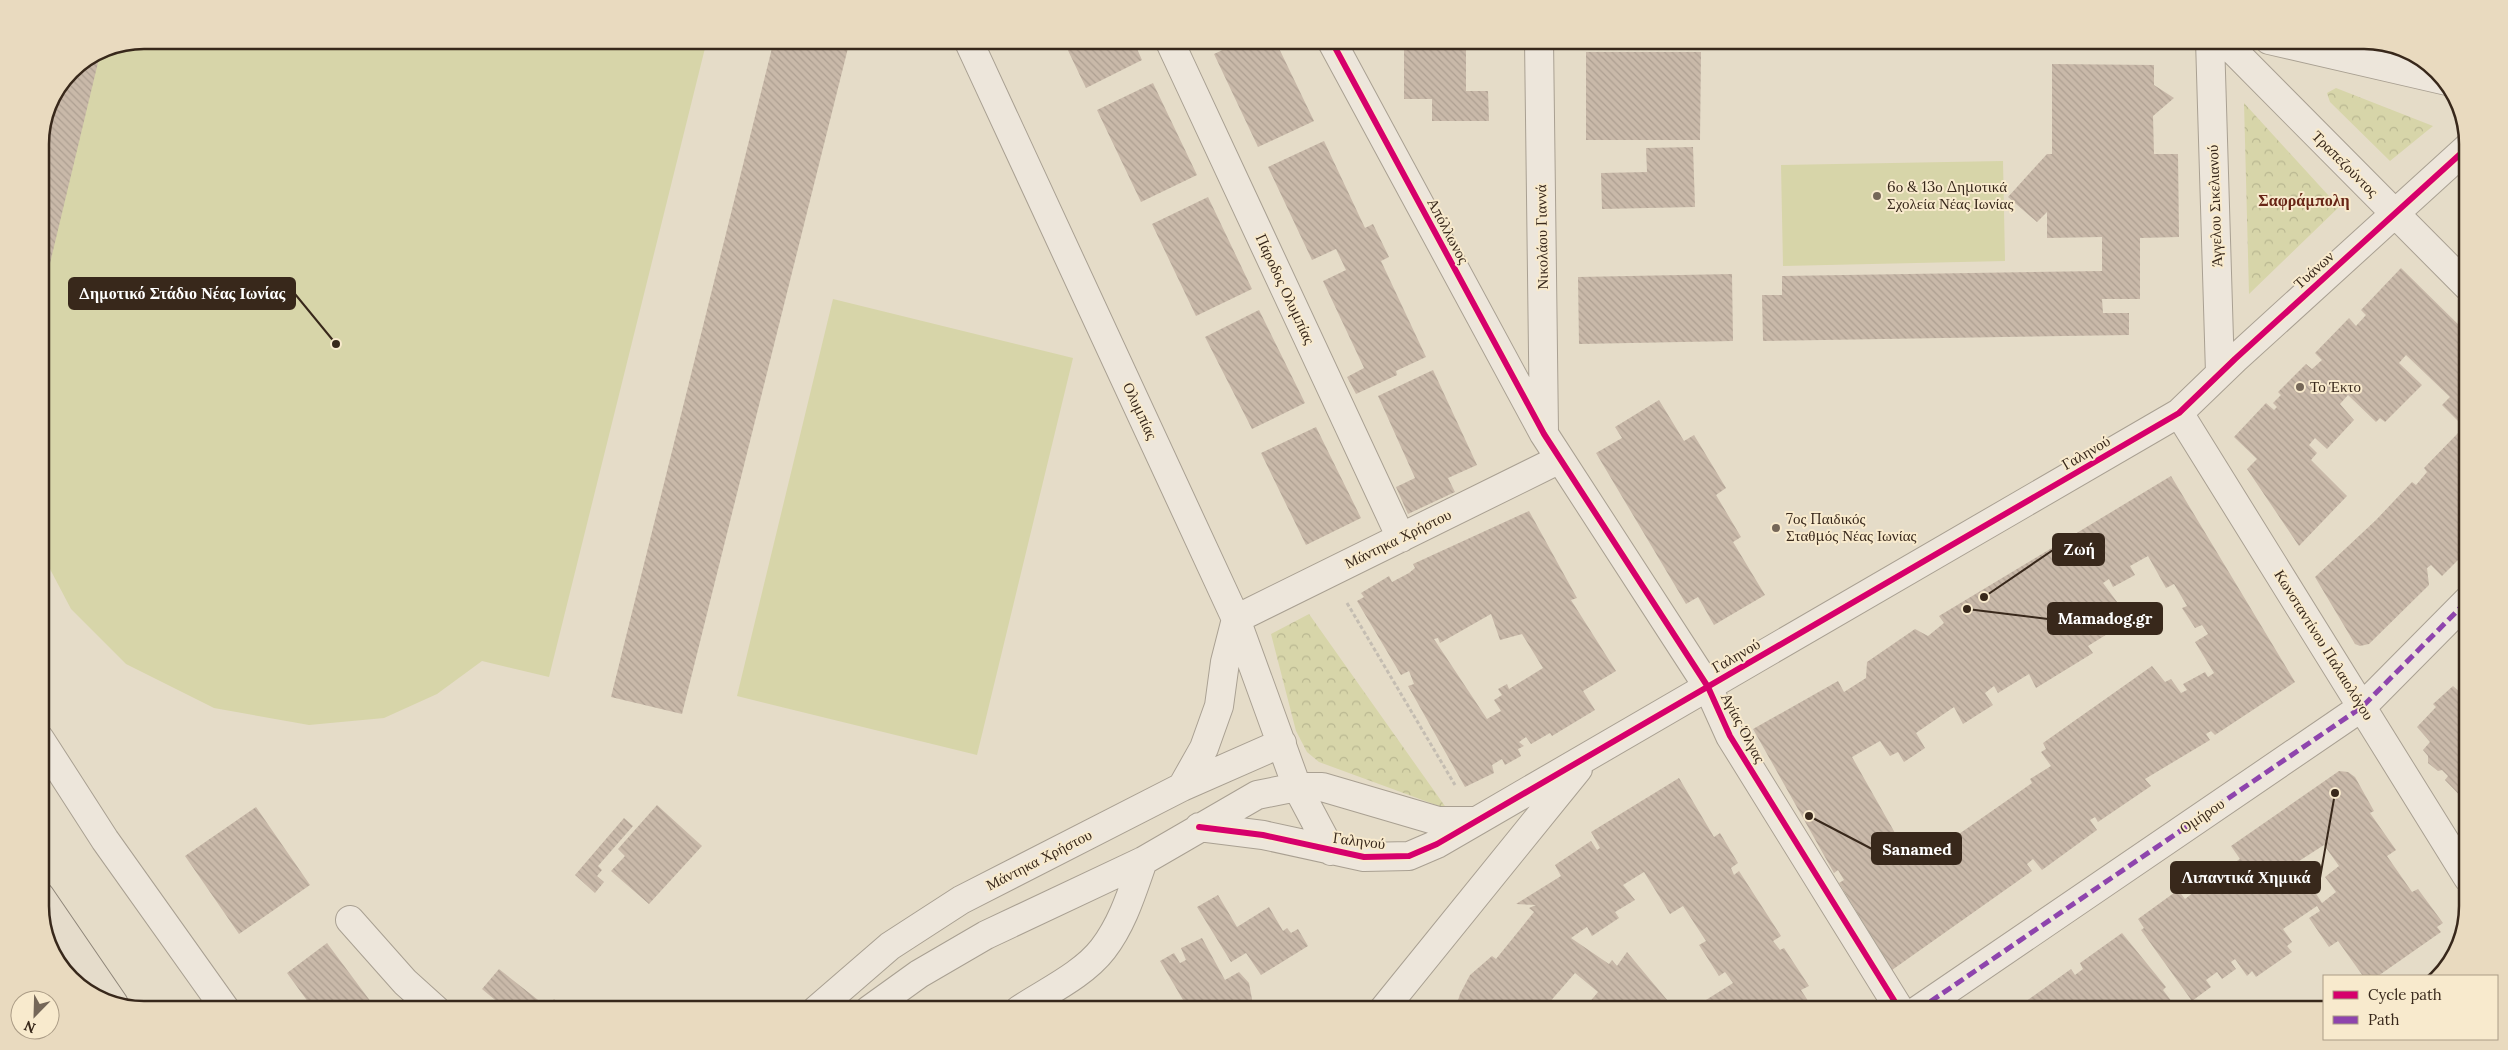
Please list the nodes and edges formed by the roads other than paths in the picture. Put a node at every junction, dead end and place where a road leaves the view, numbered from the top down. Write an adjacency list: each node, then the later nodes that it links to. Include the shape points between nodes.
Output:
1 (972, 49): 19 (street, Ολυμπίας)
2 (1173, 49): 17 (street, Πάροδος Ολυμπίας)
3 (1336, 49): 15 (street, Απόλλωνος)
4 (1539, 49): 15 (street, Νικολάου Γιαννά)
5 (2210, 49): 13 (street, Άγγελου Σικελιανού)
6 (2232, 49): 11 (street, Τραπεζούντος)
7 (2335, 49): 8 (street)
8 (2394, 57): 9 (street)
9 (2425, 71)
10 (2459, 155): 11 (street, Τυάνων)
11 (2395, 214): 12 (street, Τραπεζούντος); 13 (street, Τυάνων)
12 (2459, 278)
13 (2220, 373): 14 (street, Τυάνων)
14 (2179, 412): 20 (street, Γαληνού); 21 (street, Κωνσταντίνου Παλαιολόγου)
15 (1544, 434): 16 (street, Αγίας Όλγας)
16 (1560, 459): 17 (street, Μάντηκα Χρήστου); 20 (street, Αγίας Όλγας)
17 (1401, 538): 19 (street, Μάντηκα Χρήστου)
18 (2459, 609): 21 (street, Ομήρου)
19 (1236, 618): 22 (street, Ολυμπίας); 26 (street, via 1219,706 1204,748)
20 (1708, 686): 24 (street, Γαληνού); 41 (street, Αγίας Όλγας, via 1730,736)
21 (2362, 707): 31 (street, Κωνσταντίνου Παλαιολόγου); 42 (street, Ομήρου)
22 (1282, 743): 25 (street, Ολυμπίας); 26 (street, Μάντηκα Χρήστου)
23 (49, 753): 35 (street, via 105,840)
24 (1588, 756): 27 (street, Γαληνού); 40 (street)
25 (1296, 787): 27 (street, via 1322,787 1438,821); 28 (street, via 1257,796); 29 (street, Γαληνού)
26 (1182, 788): 37 (street, Μάντηκα Χρήστου, via 961,900 890,946)
27 (1477, 821): 29 (street, Γαληνού, via 1409,856 1364,857)
28 (1199, 827): 29 (street, Γαληνού, via 1263,835); 30 (street)
29 (1331, 851)
30 (1143, 861): 38 (street, via 986,935 918,974); 39 (street, via 1125,913 1102,949 1085,966)
31 (2459, 863)
32 (49, 909): 34 (main road)
33 (350, 920): 36 (street)
34 (107, 993)
35 (220, 1001)
36 (426, 1001)
37 (826, 1001)
38 (881, 1001)
39 (1032, 1001)
40 (1390, 1001)
41 (1894, 1001)
42 (1931, 1001)

